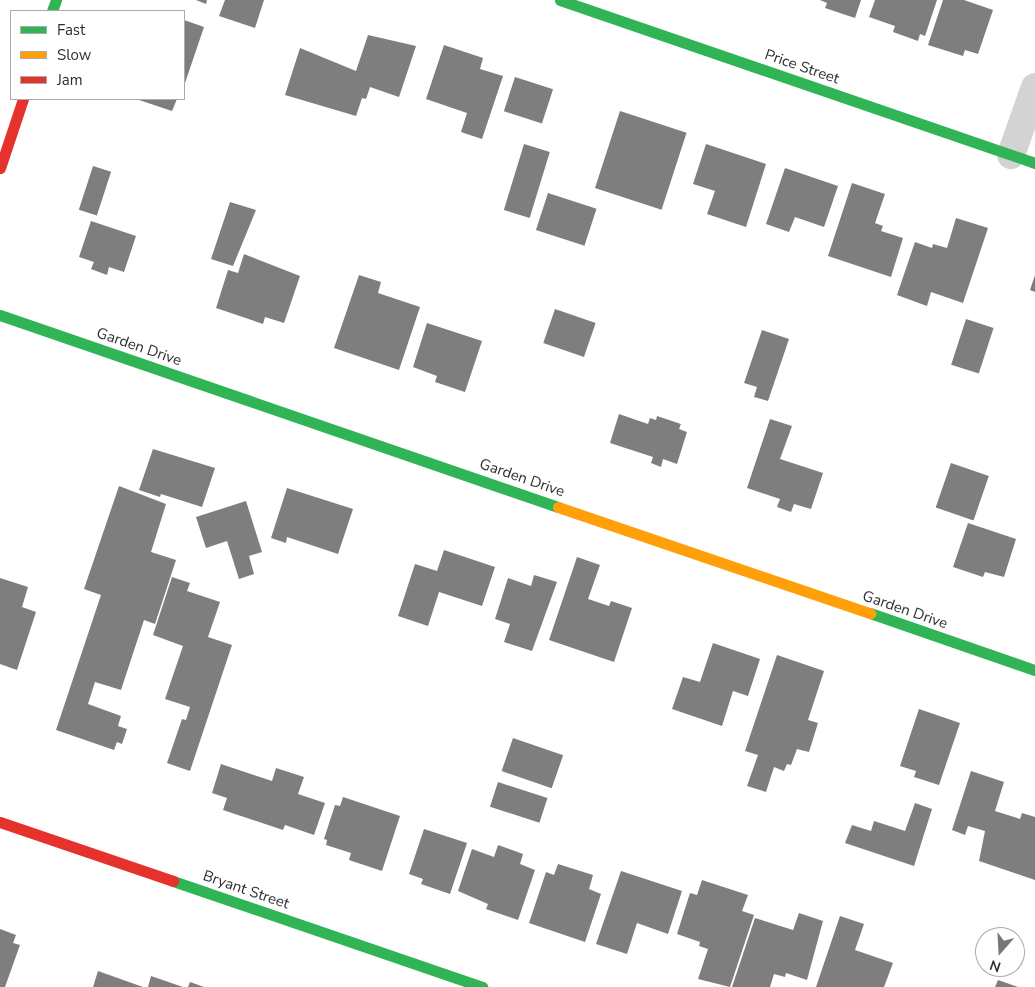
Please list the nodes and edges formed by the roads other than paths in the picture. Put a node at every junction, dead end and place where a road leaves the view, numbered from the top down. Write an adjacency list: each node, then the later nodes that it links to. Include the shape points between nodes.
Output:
1 (560, 0): 4 (street, Price Street)
2 (1035, 87): 4 (street)
3 (23, 100): 5 (street)
4 (1023, 159)
5 (0, 168)
6 (0, 315): 7 (street, Garden Drive)
7 (1035, 670)
8 (0, 822): 9 (street, Bryant Street)
9 (482, 987)

